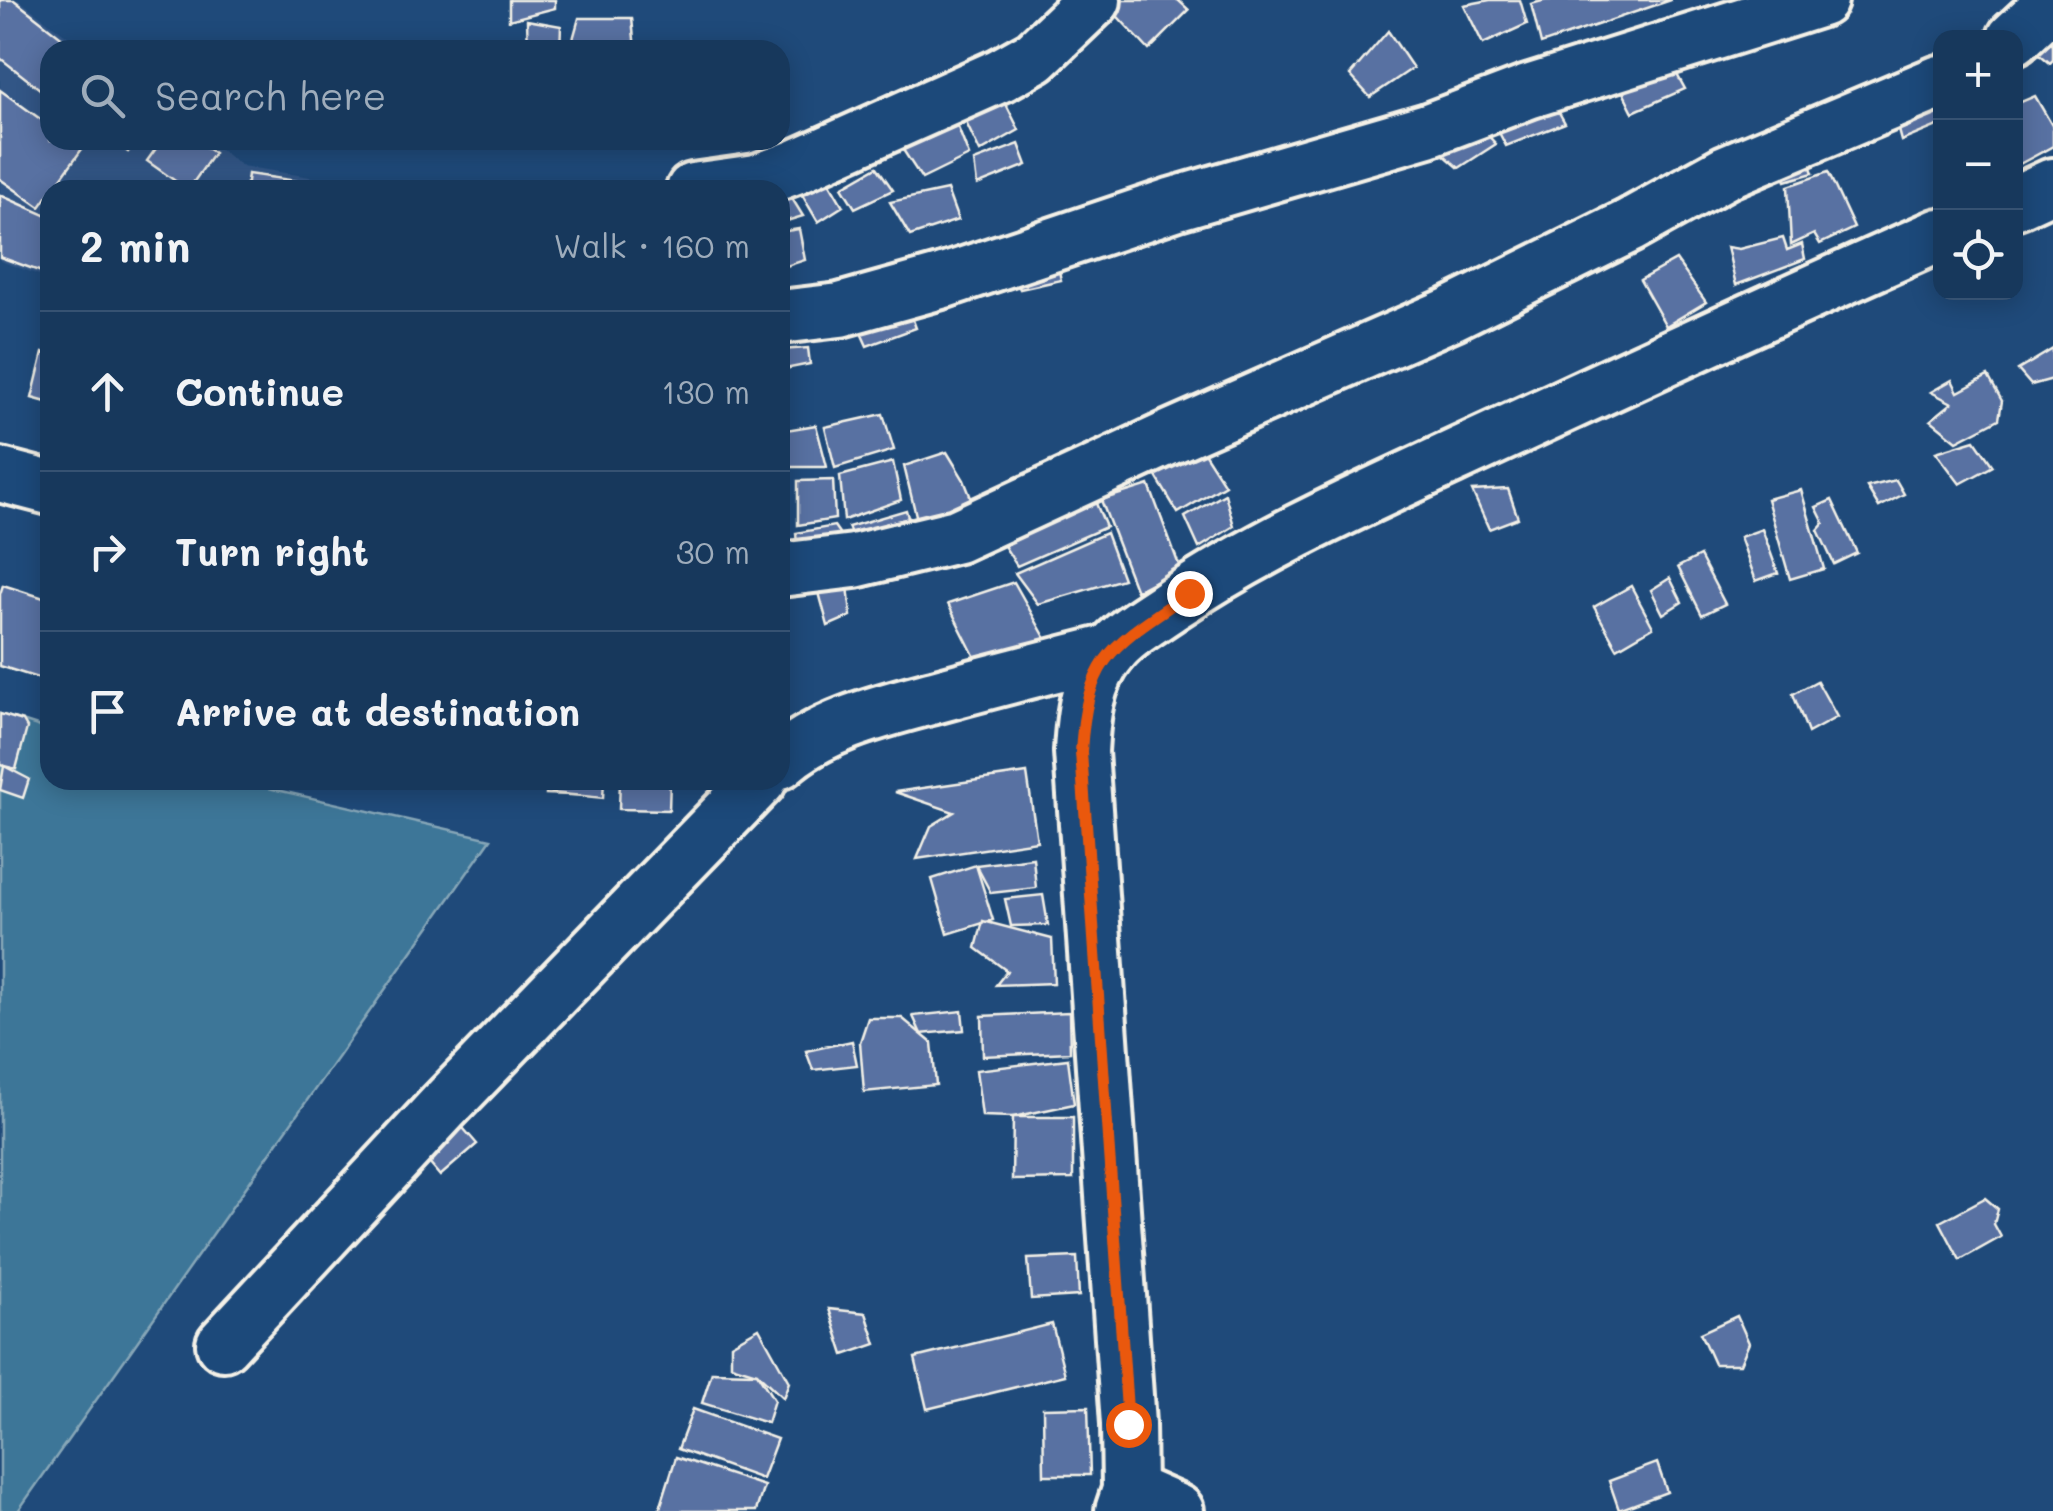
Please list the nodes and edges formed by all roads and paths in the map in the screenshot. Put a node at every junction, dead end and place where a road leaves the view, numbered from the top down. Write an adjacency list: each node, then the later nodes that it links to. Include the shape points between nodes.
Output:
1 (1094, 0): 6 (street, via 1036,56 1001,75)
2 (1821, 0): 10 (street, via 944,281 840,310)
3 (2053, 2): 4 (street)
4 (2023, 30)
5 (1933, 85): 13 (street, via 1726,172 1452,314 956,536)
6 (761, 180)
7 (2053, 185): 8 (street)
8 (2023, 199)
9 (1933, 239): 14 (street, via 1300,528 1189,593)
10 (790, 316)
11 (0, 475): 12 (street)
12 (40, 485)
13 (790, 569)
14 (1111, 651): 15 (street, via 891,709); 18 (street, via 1084,709 1081,752 1128,1424)
15 (790, 753)
16 (750, 790): 17 (street)
17 (223, 1344)
18 (1126, 1501): 19 (street)
19 (1177, 1511)

